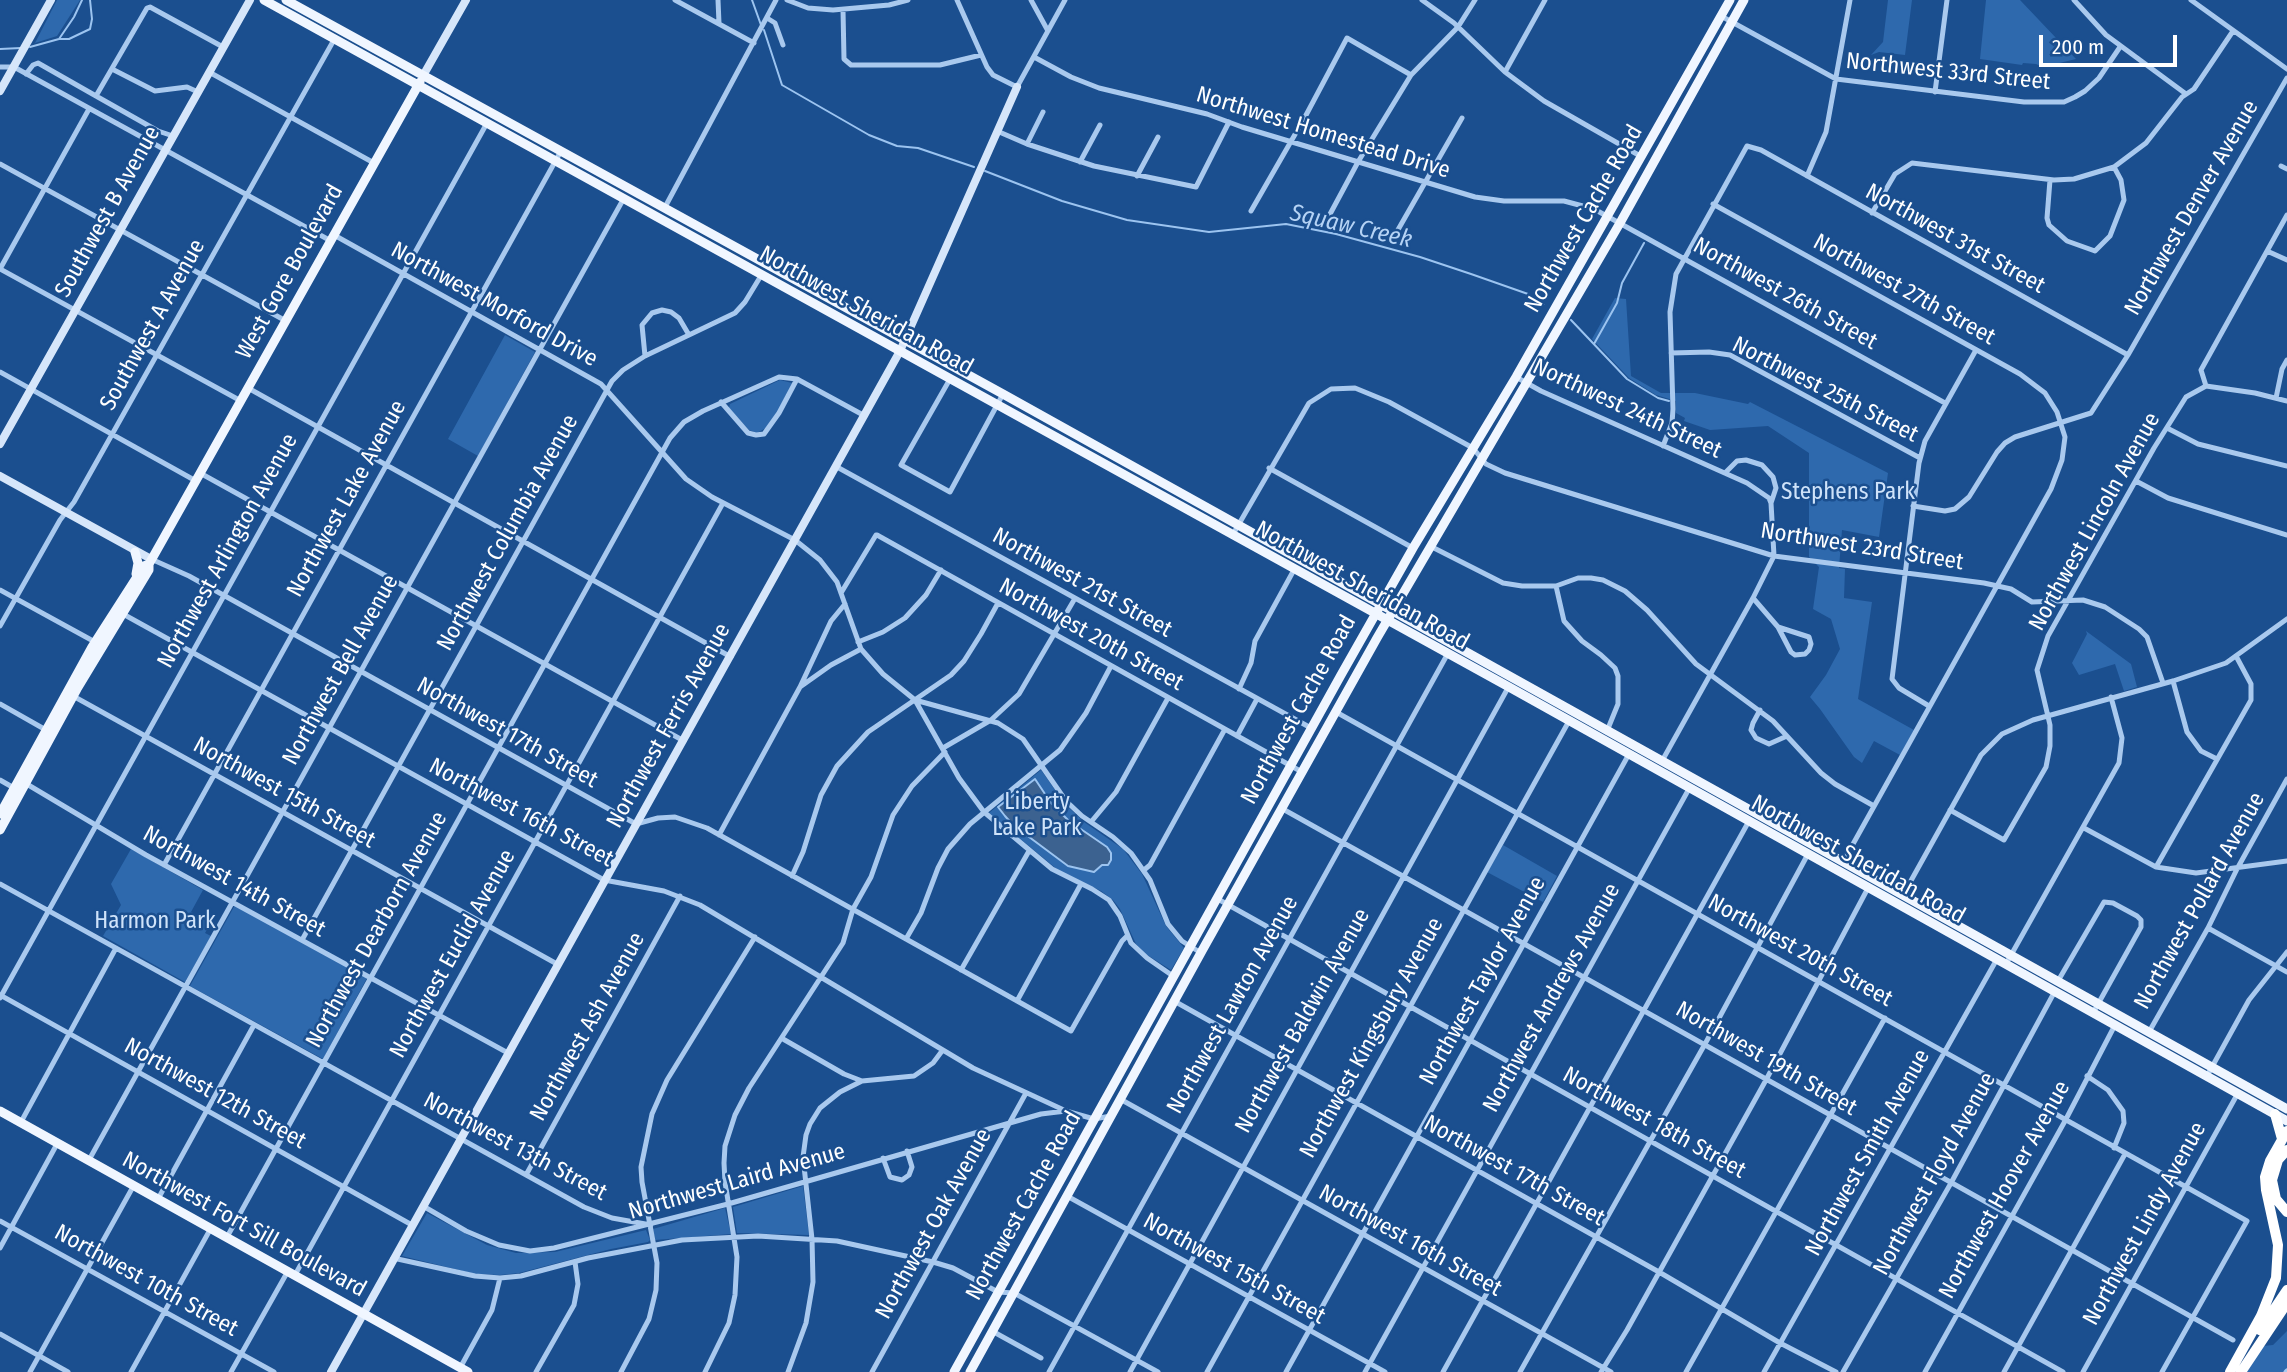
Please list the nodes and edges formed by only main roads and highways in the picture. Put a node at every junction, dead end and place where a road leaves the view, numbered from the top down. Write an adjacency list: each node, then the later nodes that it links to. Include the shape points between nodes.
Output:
1 (51, 0): 12 (main road)
2 (250, 0): 19 (main road, Southwest B Avenue)
3 (264, 0): 10 (main road, Northwest Sheridan Road)
4 (286, 0): 8 (main road, Northwest Sheridan Road)
5 (466, 0): 9 (main road, West Gore Boulevard)
6 (1730, 0): 25 (main road, Northwest Cache Road)
7 (1744, 0): 26 (main road, Northwest Cache Road, via 1620,223)
8 (301, 4): 9 (main road, Northwest Sheridan Road)
9 (424, 75): 10 (main road, West Gore Boulevard); 13 (main road, Northwest Sheridan Road)
10 (418, 85): 13 (main road, Northwest Sheridan Road); 23 (main road, West Gore Boulevard)
11 (1017, 87): 14 (main road, Northwest Ferris Avenue)
12 (0, 91)
13 (559, 155): 14 (main road, Northwest Sheridan Road); 15 (main road, Northwest Sheridan Road, via 624,198)
14 (905, 340): 15 (main road, Northwest Ferris Avenue); 17 (main road, Northwest Sheridan Road)
15 (900, 351): 16 (main road, Northwest Sheridan Road); 47 (main road, Northwest Ferris Avenue)
16 (1015, 415): 17 (main road, via 1047,426); 18 (main road, Northwest Sheridan Road)
17 (1054, 422): 20 (main road, Northwest Sheridan Road)
18 (1047, 433): 20 (main road, via 1053,428); 27 (main road, Northwest Sheridan Road)
19 (0, 444)
20 (1107, 452): 25 (main road, Northwest Sheridan Road)
21 (0, 475): 22 (main road)
22 (135, 552): 23 (main road); 24 (main road)
23 (150, 561): 24 (main road, West Gore Boulevard); 29 (main road, West Gore Boulevard, via 123,614)
24 (136, 579): 29 (main road, West Gore Boulevard, via 95,642)
25 (1381, 604): 26 (main road, Northwest Sheridan Road); 27 (main road, Northwest Cache Road)
26 (1393, 610): 28 (main road, Northwest Cache Road); 33 (main road, Northwest Sheridan Road, via 1843,861)
27 (1375, 615): 28 (main road, Northwest Sheridan Road); 51 (main road, Northwest Cache Road)
28 (1387, 622): 33 (main road, Northwest Sheridan Road, via 1868,888); 52 (main road, Northwest Cache Road)
29 (70, 695): 30 (main road, West Gore Boulevard); 30 (main road, West Gore Boulevard, via 46,730)
30 (20, 784): 31 (main road, West Gore Boulevard); 32 (main road, West Gore Boulevard)
31 (0, 814)
32 (0, 830)
33 (1900, 899): 34 (main road, Northwest Sheridan Road)
34 (2004, 957): 35 (main road, Northwest Sheridan Road, via 2098,1003); 35 (main road, Northwest Sheridan Road, via 2093,1013)
35 (2146, 1036): 36 (main road, Northwest Sheridan Road)
36 (2209, 1071): 37 (main road, Northwest Sheridan Road); 39 (main road, Northwest Sheridan Road)
37 (2287, 1109)
38 (0, 1111): 47 (main road, Northwest Fort Sill Boulevard)
39 (2275, 1115): 40 (main road, Northwest Sheridan Road); 41 (highway)
40 (2287, 1121)
41 (2284, 1135): 53 (highway, via 2265,1177 2278,1245 2276,1278)
42 (2287, 1150): 43 (highway, via 2277,1160 2272,1180 2276,1199)
43 (2287, 1212)
44 (2287, 1290): 53 (highway)
45 (2287, 1303): 48 (highway)
46 (2287, 1311): 48 (highway)
47 (363, 1313): 49 (main road, Northwest Fort Sill Boulevard); 50 (main road, Northwest Ferris Avenue)
48 (2263, 1337): 54 (highway)
49 (464, 1370)
50 (331, 1372)
51 (954, 1372)
52 (970, 1372)
53 (2232, 1372)
54 (2241, 1372)

